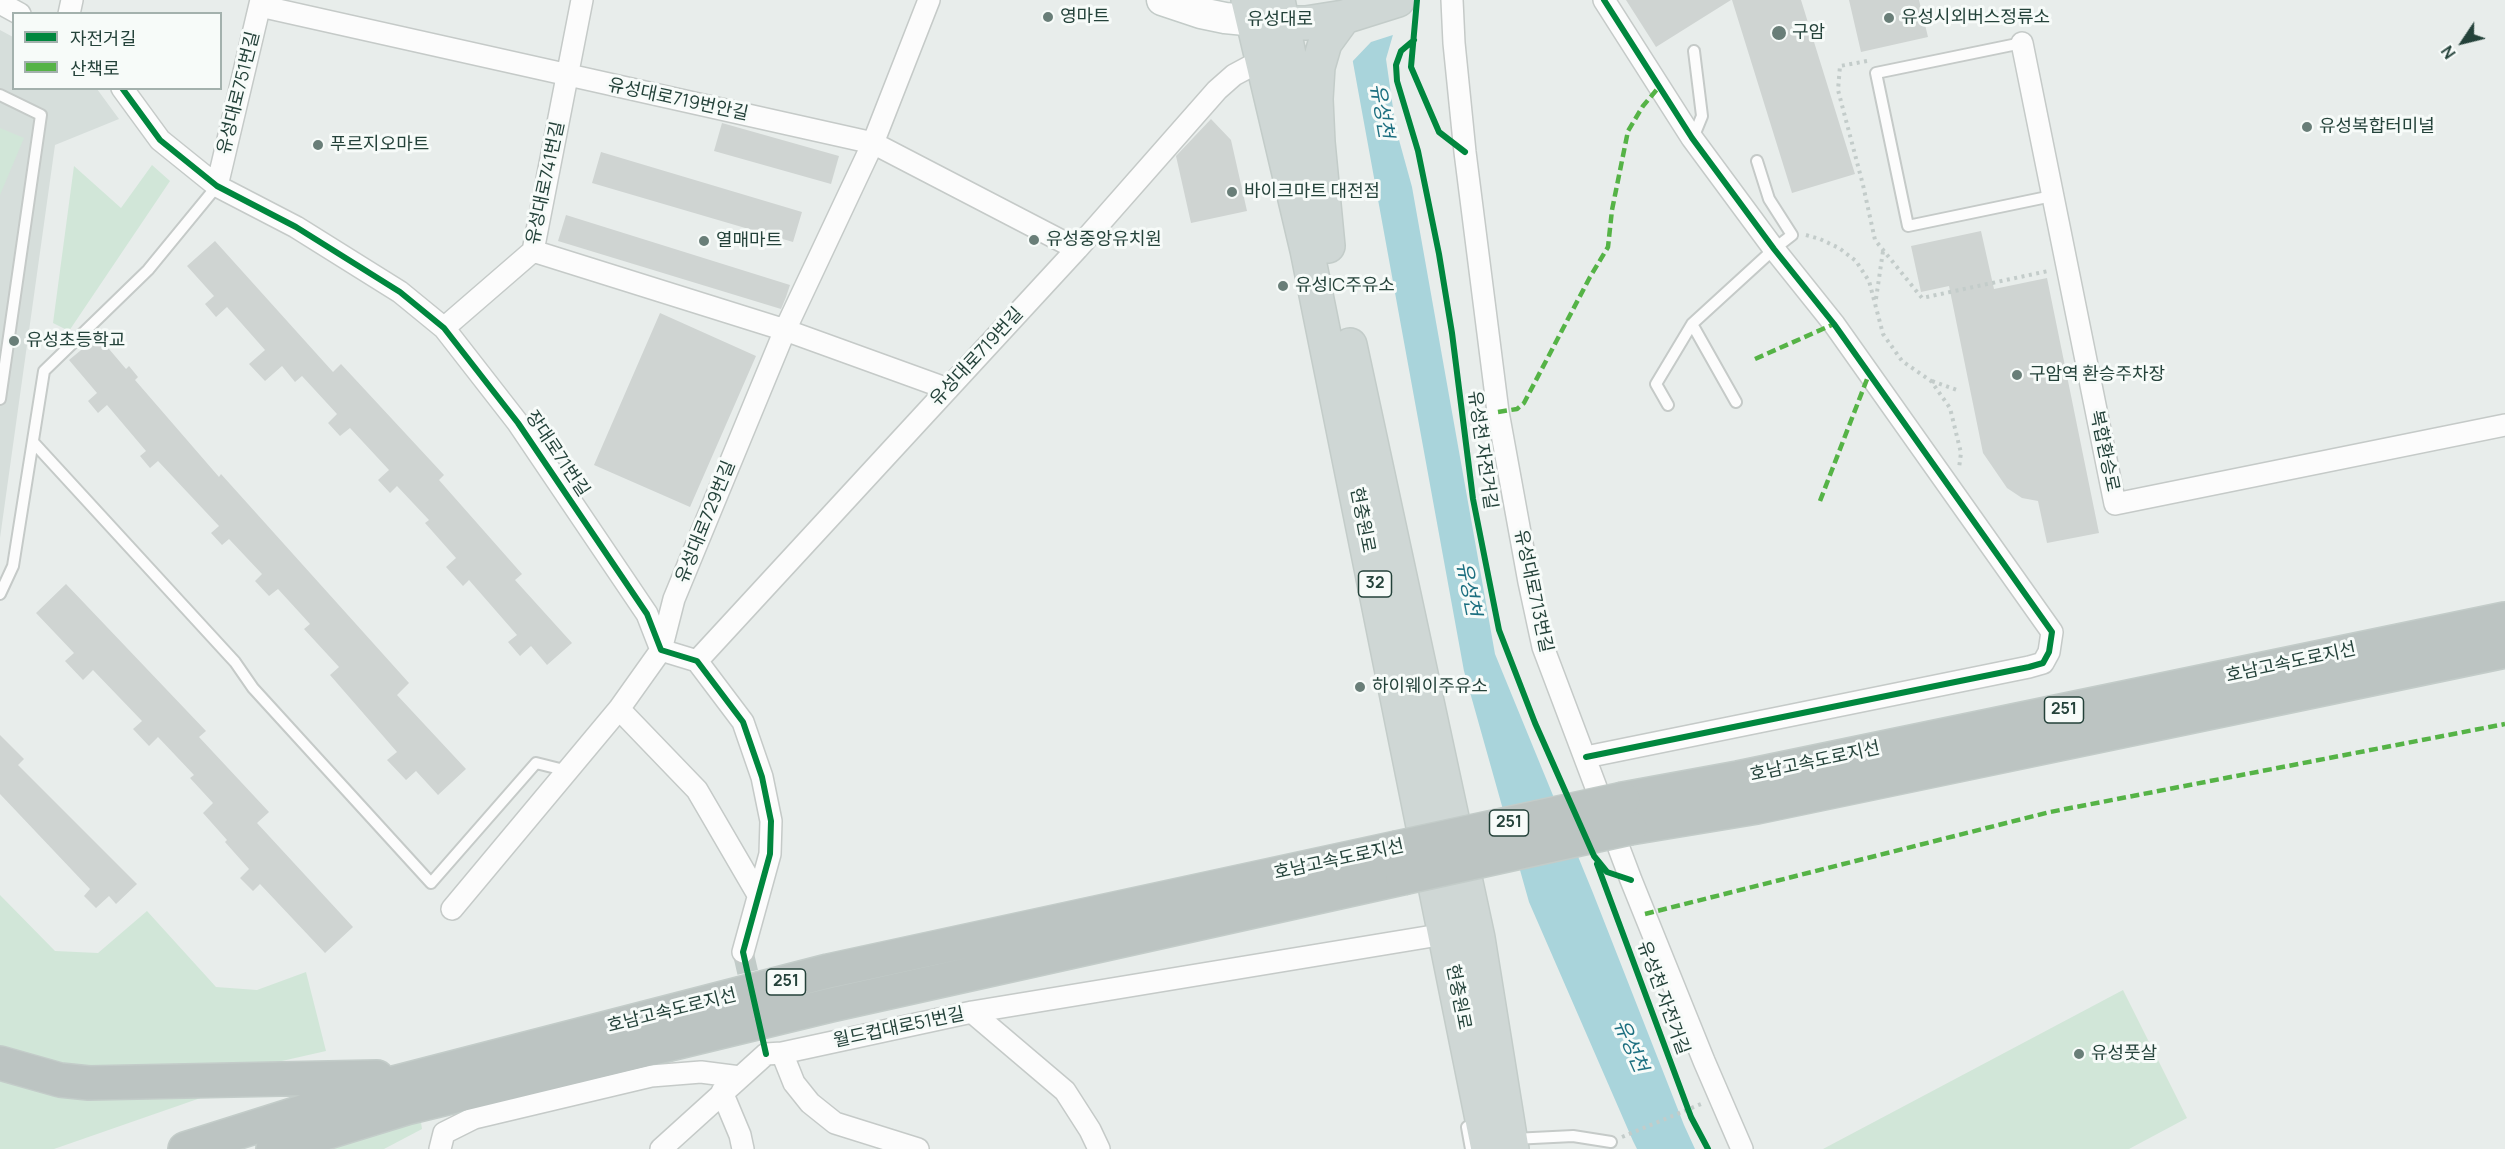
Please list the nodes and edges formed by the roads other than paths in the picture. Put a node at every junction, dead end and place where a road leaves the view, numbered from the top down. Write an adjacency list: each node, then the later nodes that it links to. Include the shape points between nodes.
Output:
1 (582, 0): 15 (street, 유성대로741번길)
2 (929, 0): 19 (street, 유성대로729번길)
3 (1162, 0): 9 (main road, 유성대로, via 1201,14)
4 (1398, 0): 11 (main road, 유성대로)
5 (1452, 0): 42 (street, 유성대로713번길, via 1465,152 1498,412 1528,582 1543,647)
6 (1604, 0): 18 (street)
7 (0, 3): 10 (street)
8 (261, 3): 15 (street, 유성대로719번안길); 21 (street, 유성대로751번길)
9 (1265, 11): 11 (main road, 유성대로, via 1306,23); 14 (main road, 현충원로 / 32); 23 (main road)
10 (17, 12)
11 (1344, 17): 23 (main road, via 1325,43 1318,67 1318,142)
12 (2022, 43): 22 (street, 복합환승로); 22 (lane, via 1876,73 1908,226)
13 (1694, 51): 18 (lane, via 1702,116)
14 (1262, 60): 24 (street, 유성대로719번길, via 1233,75 1217,90); 48 (main road, 현충원로 / 32, via 1307,250)
15 (567, 76): 19 (street, 유성대로719번안길); 26 (street, 유성대로741번길)
16 (123, 90): 21 (street, 장대로71번길, via 160,140)
17 (0, 95): 31 (lane, via 41,115)
18 (1692, 138): 25 (street)
19 (873, 143): 24 (street, 유성대로719번안길); 29 (street, 유성대로729번길)
20 (1757, 161): 25 (lane, via 1769,199 1792,235)
21 (217, 186): 28 (street, 장대로71번길, via 296,227 390,286); 35 (lane, via 148,270 44,371)
22 (2052, 196): 34 (street, 복합환승로, via 2115,504)
23 (1328, 246): 58 (main road, 현충원로 / 32, via 1478,938)
24 (1077, 249): 30 (street, 유성대로719번길)
25 (1774, 249): 27 (lane); 42 (street, via 1834,324 2052,632 2049,652 2043,663 2029,668)
26 (533, 251): 28 (street, 유성대로741번길); 29 (street)
27 (1692, 324): 32 (lane); 33 (lane, via 1656,384)
28 (444, 328): 38 (street, 장대로71번길, via 518,423 647,614)
29 (785, 330): 30 (street); 38 (street, 유성대로729번길, via 675,599)
30 (948, 390): 40 (street, 유성대로719번길)
31 (0, 399)
32 (1736, 402)
33 (1668, 405)
34 (2505, 425)
35 (33, 442): 36 (lane, via 13,566); 43 (lane, via 431,883 536,764)
36 (0, 594)
37 (2505, 618): 44 (highway, 호남고속도로지선 / 251, via 1738,778)
38 (661, 650): 40 (street); 41 (street, 유성대로729번길)
39 (2505, 651): 44 (highway, 호남고속도로지선 / 251, via 1757,807)
40 (697, 661): 46 (street, via 743,722 762,777 771,821 770,854)
41 (620, 709): 43 (street, 유성대로729번길); 46 (street, via 697,790)
42 (1586, 758): 67 (street, 유성대로713번길, via 1634,889)
43 (569, 771): 47 (street, 유성대로729번길)
44 (1626, 814): 45 (highway, 호남고속도로지선 / 251, bridge)
45 (1399, 863): 53 (highway, 호남고속도로지선 / 251, via 828,971); 60 (highway, 호남고속도로지선 / 251, via 406,1108)
46 (757, 893): 49 (street)
47 (452, 909)
48 (1445, 934): 50 (street); 55 (main road, 현충원로 / 32)
49 (743, 952)
50 (972, 1012): 51 (street, 월드컵대로51번길); 65 (street, 월드컵대로51번길, via 1065,1091)
51 (770, 1048): 54 (street, 월드컵대로51번길); 64 (street, via 810,1103 835,1123)
52 (0, 1062): 53 (highway, via 60,1080 90,1083)
53 (424, 1075): 59 (highway, 호남고속도로지선 / 251)
54 (740, 1077): 56 (street, 월드컵대로51번길); 61 (street, via 700,1072 651,1076 474,1118 444,1134)
55 (1476, 1089): 58 (main road, 현충원로 / 32); 66 (lane, via 1467,1123)
56 (722, 1092): 62 (street, 월드컵대로51번길); 63 (street)
57 (1611, 1142): 58 (lane, via 1574,1136)
58 (1503, 1146)
59 (185, 1149)
60 (273, 1149)
61 (440, 1149)
62 (661, 1149)
63 (743, 1149)
64 (918, 1149)
65 (1099, 1149)
66 (1471, 1149)
67 (1742, 1149)

